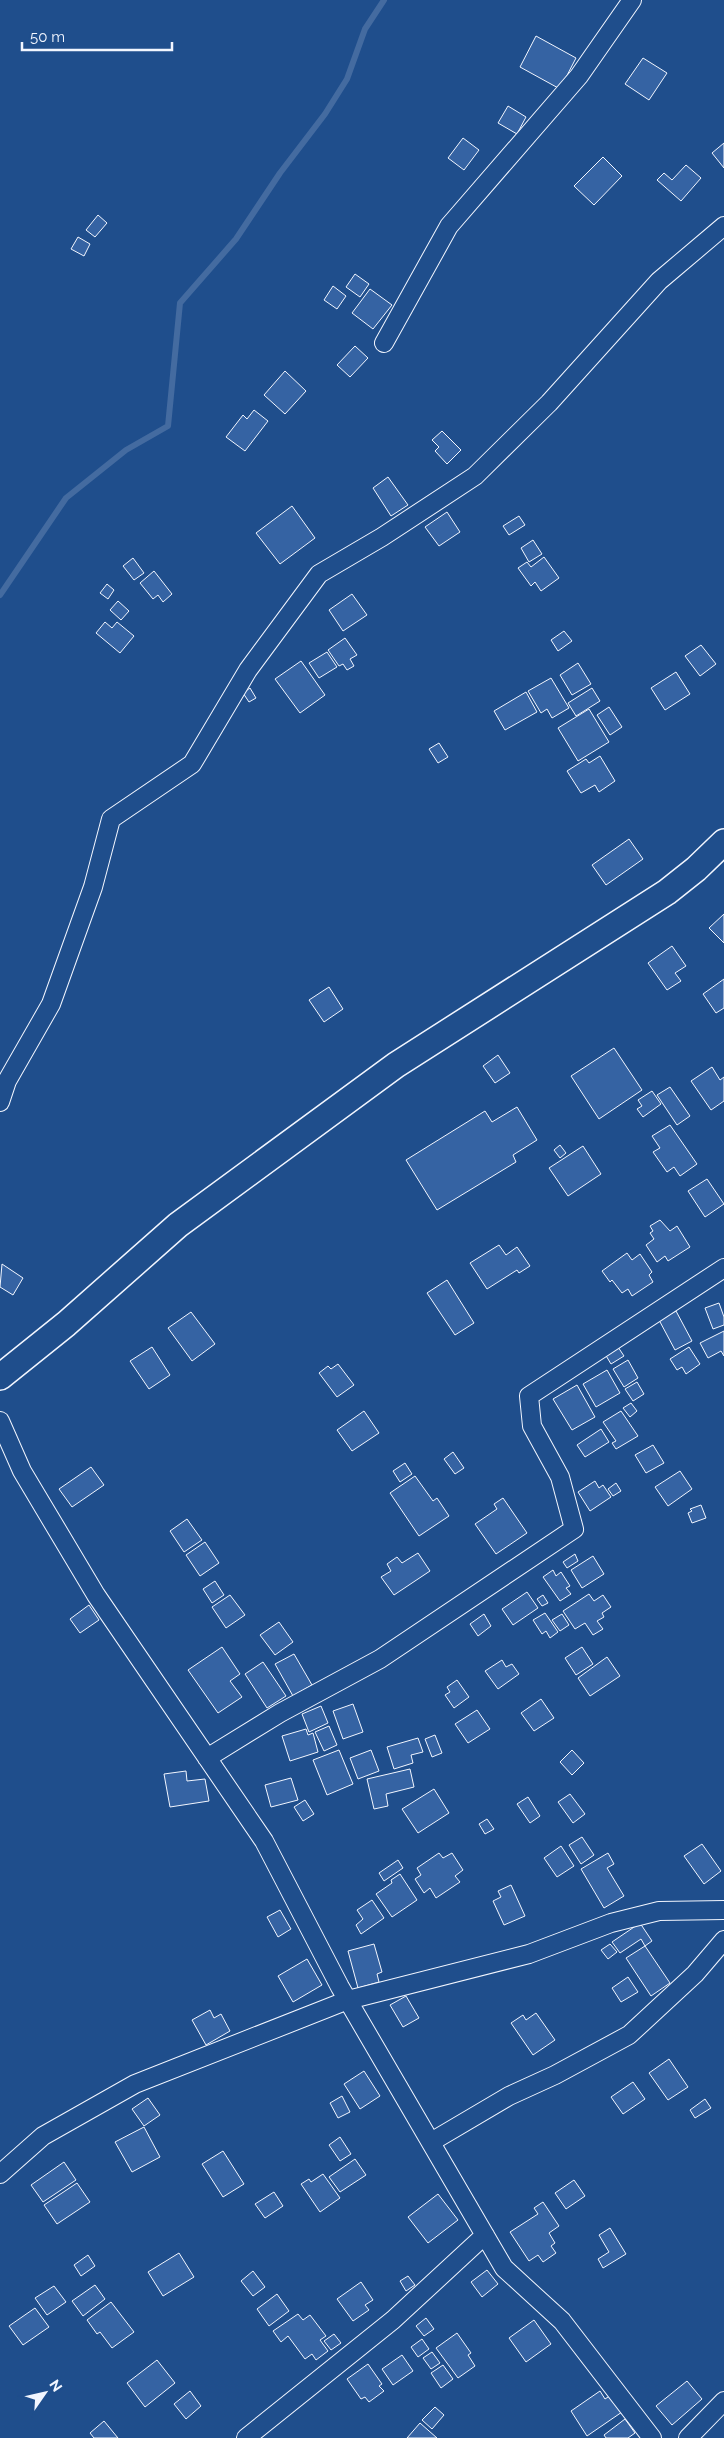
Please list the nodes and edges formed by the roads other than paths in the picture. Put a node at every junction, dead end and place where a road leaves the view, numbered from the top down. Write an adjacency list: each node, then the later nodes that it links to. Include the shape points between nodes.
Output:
1 (632, 0): 3 (street, via 579,76 449,226)
2 (724, 226): 5 (street, via 659,281 549,403 475,476 319,574 248,670 192,764 111,819 93,887 51,1004 7,1081)
3 (384, 343)
4 (724, 842): 7 (main road, via 667,892 396,1065 178,1224)
5 (0, 1102)
6 (724, 1268): 9 (street, via 529,1396 532,1426 560,1477 574,1529 380,1659 280,1713)
7 (0, 1378)
8 (0, 1421): 9 (street, via 22,1471 96,1595)
9 (207, 1758): 12 (street, via 264,1840)
10 (724, 1910): 12 (street, via 659,1911 611,1923 529,1954)
11 (724, 1940): 13 (street, via 695,1974 629,2035 509,2096)
12 (348, 2000): 13 (street); 14 (street, via 135,2084 43,2136)
13 (431, 2142): 15 (street)
14 (0, 2174)
15 (485, 2235): 17 (street, via 392,2320); 18 (street, via 504,2268 562,2321)
16 (724, 2401): 19 (street)
17 (246, 2438)
18 (652, 2438)
19 (688, 2438)

